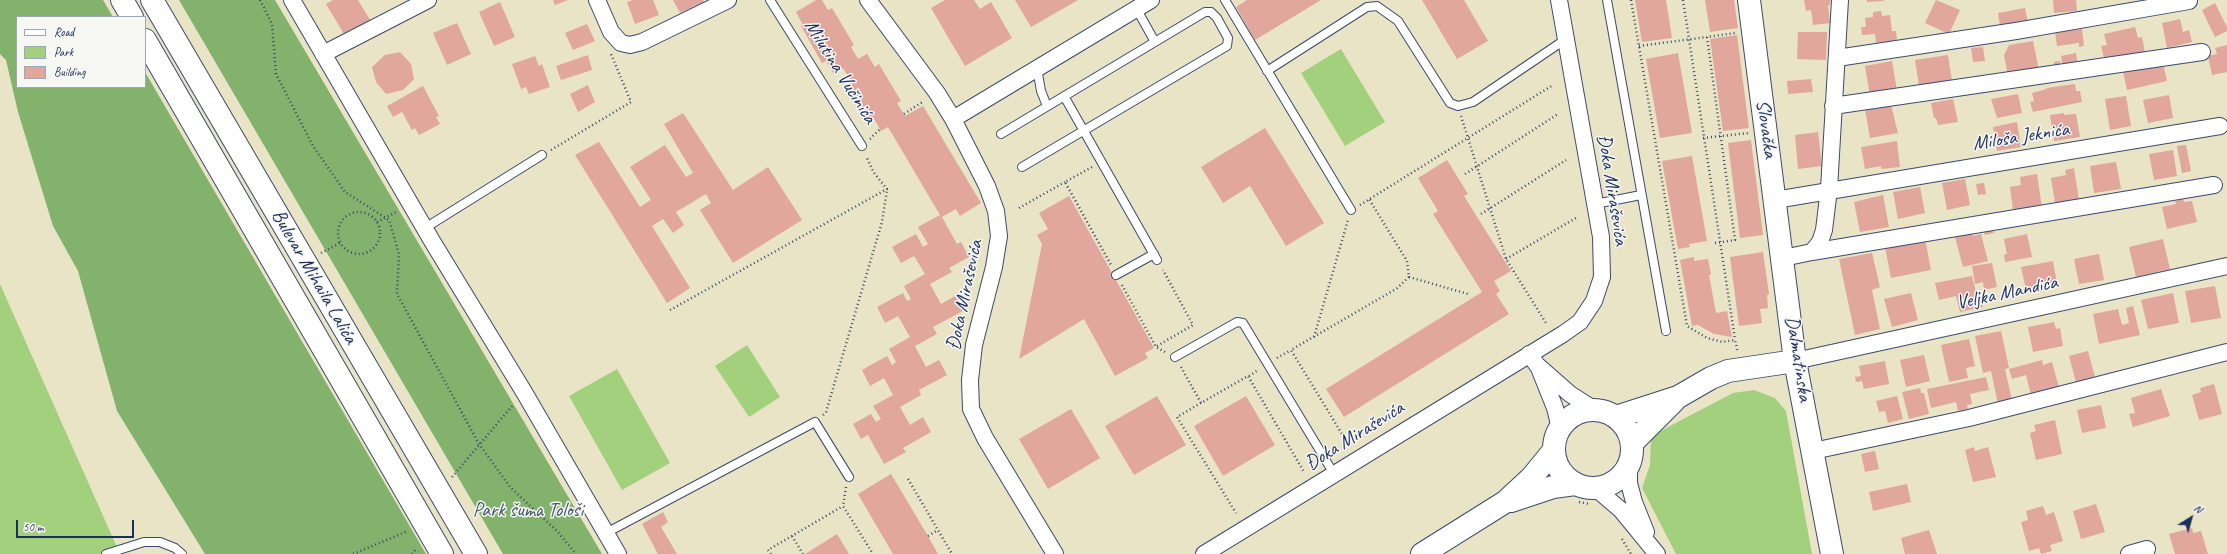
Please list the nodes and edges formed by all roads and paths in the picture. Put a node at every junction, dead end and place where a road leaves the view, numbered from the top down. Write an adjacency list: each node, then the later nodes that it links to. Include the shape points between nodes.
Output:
1 (122, 0): 20 (street)
2 (152, 0): 130 (street, Bulevar Mihaila Lalića)
3 (260, 0): 104 (path, via 272,24 276,74 313,146 345,192 389,220 399,254 397,294)
4 (292, 0): 30 (street)
5 (428, 0): 30 (street)
6 (596, 0): 21 (street)
7 (727, 0): 21 (street, via 642,42 630,45 621,43)
8 (770, 0): 51 (lane, Milutina Vučinića)
9 (868, 0): 35 (street, Đoka Miraševića)
10 (1151, 0): 19 (street)
11 (1225, 0): 33 (lane)
12 (1559, 0): 24 (street, Đoka Miraševića)
13 (1607, 0): 62 (lane)
14 (1631, 0): 28 (path)
15 (1683, 0): 25 (path)
16 (1749, 0): 64 (street, Slovačka)
17 (1840, 0): 31 (street)
18 (2189, 1): 31 (street)
19 (1134, 4): 27 (lane); 32 (street)
20 (131, 16)
21 (611, 32): 52 (path, via 611,58 631,102)
22 (1737, 33): 23 (path)
23 (1707, 37): 25 (path); 48 (path)
24 (1566, 39): 38 (lane, via 1473,102); 65 (street, Đoka Miraševića)
25 (1688, 39): 28 (path); 50 (path)
26 (146, 42): 129 (street, Bulevar Mihaila Lalića)
27 (1155, 42): 36 (lane); 45 (lane, via 1209,11 1217,18 1228,41 1227,46)
28 (1639, 46): 90 (path, via 1687,326 1715,340)
29 (2202, 52): 39 (street)
30 (323, 54): 73 (street)
31 (1837, 58): 39 (street)
32 (1037, 68): 37 (lane, via 1041,91); 42 (street)
33 (1267, 71): 38 (lane, via 1367,7 1377,6 1398,21 1450,103); 69 (lane)
34 (1553, 85): 49 (path)
35 (937, 94): 40 (path); 42 (street, Đoka Miraševića)
36 (1064, 96): 37 (lane); 45 (lane)
37 (1048, 106): 47 (lane)
38 (1458, 106): 49 (path)
39 (1833, 106): 61 (street)
40 (904, 114)
41 (1558, 114): 56 (path)
42 (953, 119): 137 (street, Đoka Miraševića, via 987,186 996,211 999,236 994,267 974,345 970,380 972,409 984,438)
43 (2220, 126): 61 (street, Miloša Jeknića)
44 (881, 128): 51 (path)
45 (1084, 131): 54 (lane); 55 (lane)
46 (1755, 132): 48 (path)
47 (1001, 134)
48 (1720, 136): 50 (path); 75 (path, via 1735,240)
49 (1468, 138): 56 (path); 63 (path)
50 (1703, 138): 75 (path)
51 (862, 146): 60 (path, via 874,174)
52 (542, 155): 73 (lane)
53 (1566, 160): 67 (path)
54 (1101, 162): 58 (path); 79 (lane)
55 (1022, 167)
56 (1477, 167): 57 (path); 67 (path)
57 (1465, 174)
58 (1065, 182): 66 (path); 83 (path)
59 (2214, 185): 77 (street)
60 (887, 189): 86 (path); 101 (path, via 882,222 826,412)
61 (1828, 189): 64 (street); 77 (street, via 1824,230 1820,242)
62 (1641, 195): 65 (lane); 88 (lane)
63 (1369, 199): 69 (path); 84 (path, via 1407,261)
64 (1775, 200): 80 (street, Slovačka)
65 (1595, 204): 94 (street, Đoka Miraševića, via 1602,257 1602,277 1598,290 1580,322)
66 (1019, 208)
67 (1490, 208): 70 (path); 81 (path)
68 (402, 209): 72 (path)
69 (1351, 210): 89 (path)
70 (1481, 214)
71 (1576, 218): 81 (path)
72 (377, 222): 76 (path, via 362,212 348,214 339,225); 76 (path, via 380,231 377,244 366,253 352,253)
73 (425, 228): 96 (street)
74 (1714, 242): 75 (path)
75 (1718, 242): 90 (path)
76 (340, 243): 78 (path)
77 (1812, 252): 80 (street)
78 (316, 257)
79 (1155, 257): 83 (lane); 83 (path, via 1193,325 1156,347)
80 (1783, 258): 95 (street, Dalmatinska)
81 (1506, 259): 87 (path)
82 (2227, 266): 95 (street, Veljka Mandića)
83 (1116, 275)
84 (1409, 276): 85 (path); 89 (path, via 1396,289)
85 (1468, 294)
86 (670, 310)
87 (1546, 323)
88 (1666, 331)
89 (1314, 337): 105 (path, via 1291,350)
90 (1735, 340): 91 (path)
91 (1738, 352)
92 (2227, 352): 107 (street, via 1969,418)
93 (1175, 357): 98 (path); 110 (lane, via 1237,322 1243,322)
94 (1533, 360): 99 (street, via 1570,394); 102 (street, via 1555,408); 110 (street, Đoka Miraševića)
95 (1795, 361): 97 (street, via 1728,371); 107 (street, Dalmatinska)
96 (524, 392): 104 (path); 120 (street)
97 (1678, 397): 100 (street); 103 (street)
98 (1201, 403): 109 (path, via 1248,376); 117 (path, via 1178,417)
99 (1595, 410): 100 (street); 102 (street, via 1575,414)
100 (1616, 417): 103 (street, via 1624,424)
101 (815, 422): 111 (lane); 120 (lane)
102 (1560, 428): 106 (street)
103 (1632, 443): 108 (street)
104 (479, 444): 113 (path); 131 (path, via 510,487 558,532)
105 (1348, 444)
106 (1554, 450): 114 (street, via 1560,471); 115 (street, via 1532,477)
107 (1813, 451): 141 (street, Dalmatinska)
108 (1629, 465): 114 (street, via 1614,482); 124 (street, via 1629,482 1634,502)
109 (1304, 472)
110 (1334, 474): 138 (street, Đoka Miraševića)
111 (849, 477): 116 (path)
112 (908, 479): 119 (path)
113 (448, 481)
114 (1585, 494): 115 (street, via 1553,487 1519,500); 124 (street, via 1621,510)
115 (1505, 502): 139 (street)
116 (843, 506): 122 (path); 135 (path)
117 (1236, 513)
118 (414, 528): 128 (path)
119 (938, 530): 123 (path); 136 (path)
120 (606, 533): 132 (street)
121 (1620, 534): 140 (path)
122 (792, 536): 133 (path, via 768,550); 134 (path)
123 (928, 536)
124 (1654, 549)
125 (2147, 549): 142 (street)
126 (106, 554): 127 (lane, via 144,542 160,542)
127 (182, 554)
128 (353, 554)
129 (442, 554)
130 (476, 554)
131 (576, 554)
132 (618, 554)
133 (771, 554)
134 (803, 554)
135 (873, 554)
136 (952, 554)
137 (1055, 554)
138 (1204, 554)
139 (1422, 554)
140 (1631, 554)
141 (1832, 554)
142 (2129, 554)

